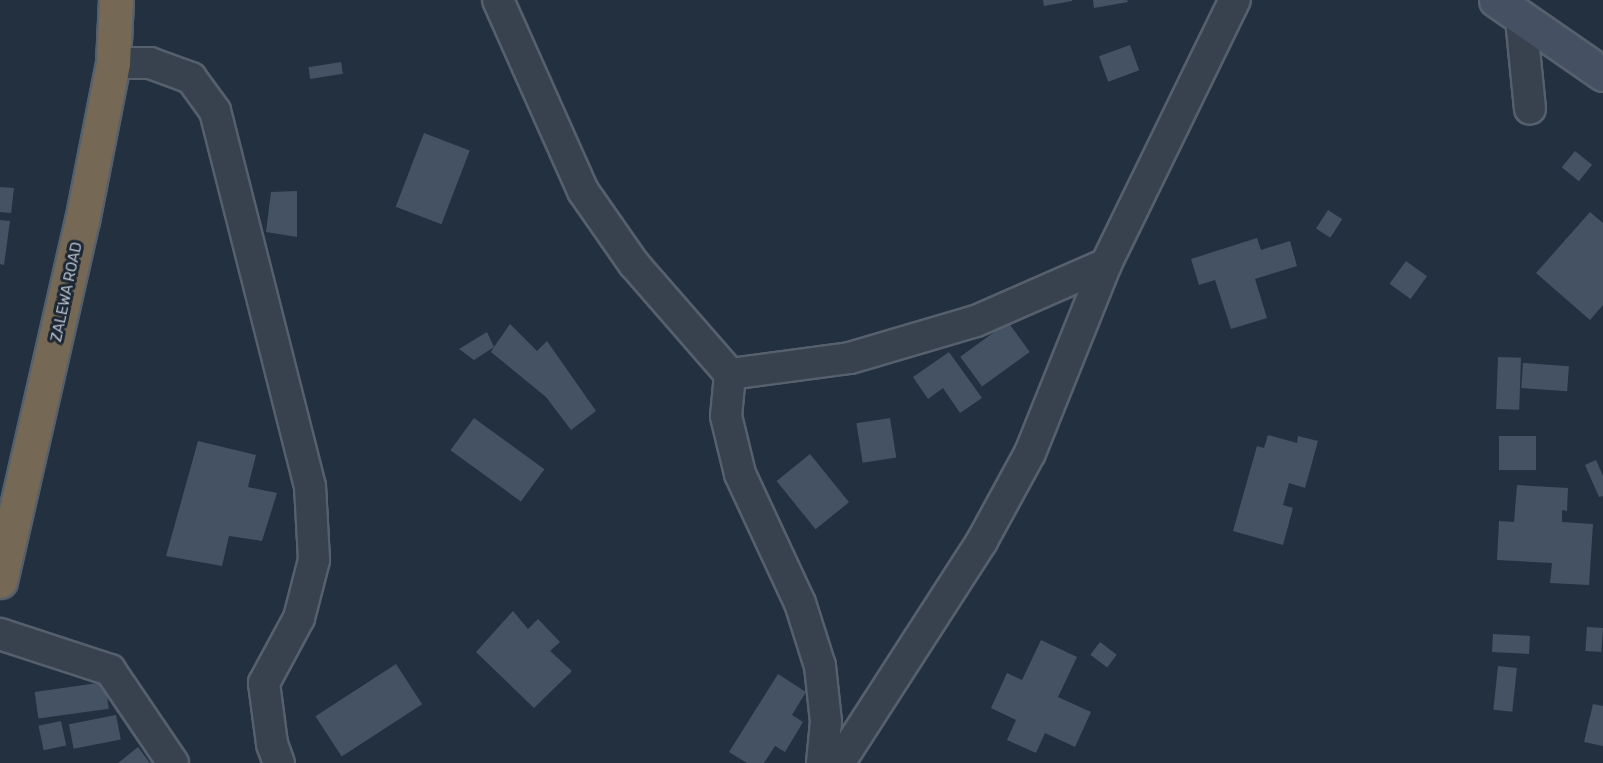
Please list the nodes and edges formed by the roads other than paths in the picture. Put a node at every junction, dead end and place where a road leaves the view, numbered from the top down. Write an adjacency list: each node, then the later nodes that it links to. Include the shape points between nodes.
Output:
1 (116, 0): 5 (highway, ZALEWA ROAD)
2 (498, 0): 9 (street, via 583,191 634,264)
3 (1235, 0): 8 (street)
4 (1508, 9): 6 (street); 7 (street)
5 (112, 63): 10 (highway, ZALEWA ROAD, via 52,366); 13 (street, via 150,63 191,78 215,111 310,486 314,560 299,618 264,683 272,744)
6 (1603, 74)
7 (1530, 109)
8 (1106, 264): 9 (street, via 976,321 850,358); 15 (street, via 1030,453 982,541)
9 (730, 374): 14 (street, via 726,416 740,474 800,603 820,666 826,722)
10 (0, 581)
11 (0, 634): 12 (street, via 110,670)
12 (173, 763)
13 (279, 763)
14 (822, 763)
15 (839, 763)

